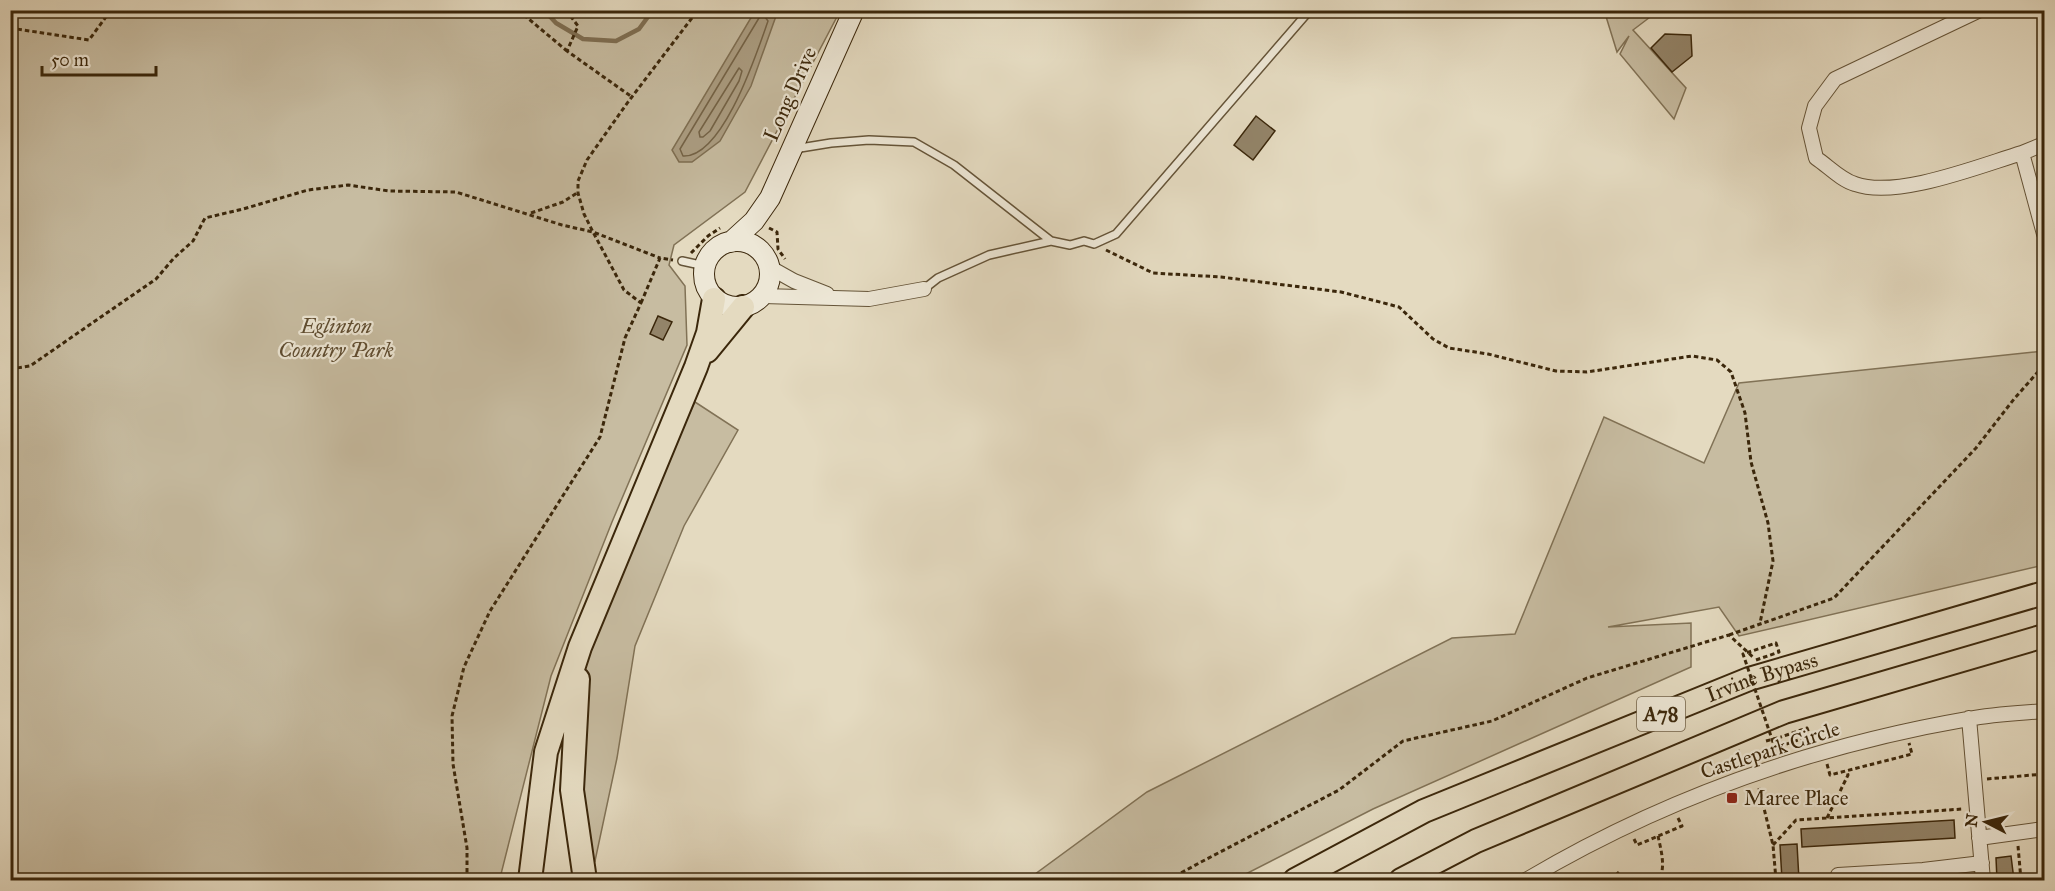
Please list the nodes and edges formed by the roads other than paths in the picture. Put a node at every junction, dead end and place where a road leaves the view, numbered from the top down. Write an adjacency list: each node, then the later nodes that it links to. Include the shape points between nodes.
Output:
1 (854, 10): 5 (main road, Long Drive)
2 (1310, 10): 9 (lane, via 1116,234 1094,244)
3 (1980, 10): 6 (street, via 1835,80 1815,106 1809,128 1816,158 1853,184 1874,188 1919,183)
4 (2044, 144): 6 (street)
5 (791, 150): 7 (main road, Long Drive); 9 (lane, via 869,140 914,142 954,165)
6 (2022, 153): 8 (street)
7 (770, 198): 10 (main road, Long Drive, via 754,221); 11 (main road, Long Drive, via 764,225)
8 (2044, 234)
9 (1051, 241): 14 (lane, via 989,255 938,278)
10 (731, 242): 11 (main road, via 748,243); 13 (main road, via 714,250)
11 (766, 260): 15 (main road, via 770,277); 16 (street, via 794,281)
12 (682, 261): 13 (lane)
13 (705, 266): 17 (main road, via 705,284)
14 (924, 289): 16 (street, via 869,299)
15 (763, 296): 16 (street); 18 (main road)
16 (834, 297)
17 (714, 299): 18 (main road, via 728,306); 19 (main road)
18 (743, 307): 19 (main road)
19 (696, 367): 22 (main road)
20 (2044, 592): 32 (main road, Irvine Bypass / A78, via 1749,679 1424,811)
21 (2044, 636): 33 (main road, Irvine Bypass / A78, via 1784,712 1476,841)
22 (580, 647): 30 (main road, via 546,752); 31 (main road, via 572,790)
23 (2044, 711): 24 (street, Castlepark Circle)
24 (1969, 718): 26 (street); 28 (street, Castlepark Circle, via 1824,751 1673,805 1629,826)
25 (2044, 829): 26 (street)
26 (1979, 838): 27 (street)
27 (1982, 863): 29 (street); 35 (street)
28 (1549, 875): 34 (street, Castlepark Circle)
29 (1838, 875)
30 (530, 880)
31 (585, 880)
32 (1294, 880)
33 (1401, 880)
34 (1526, 880)
35 (1983, 880)

